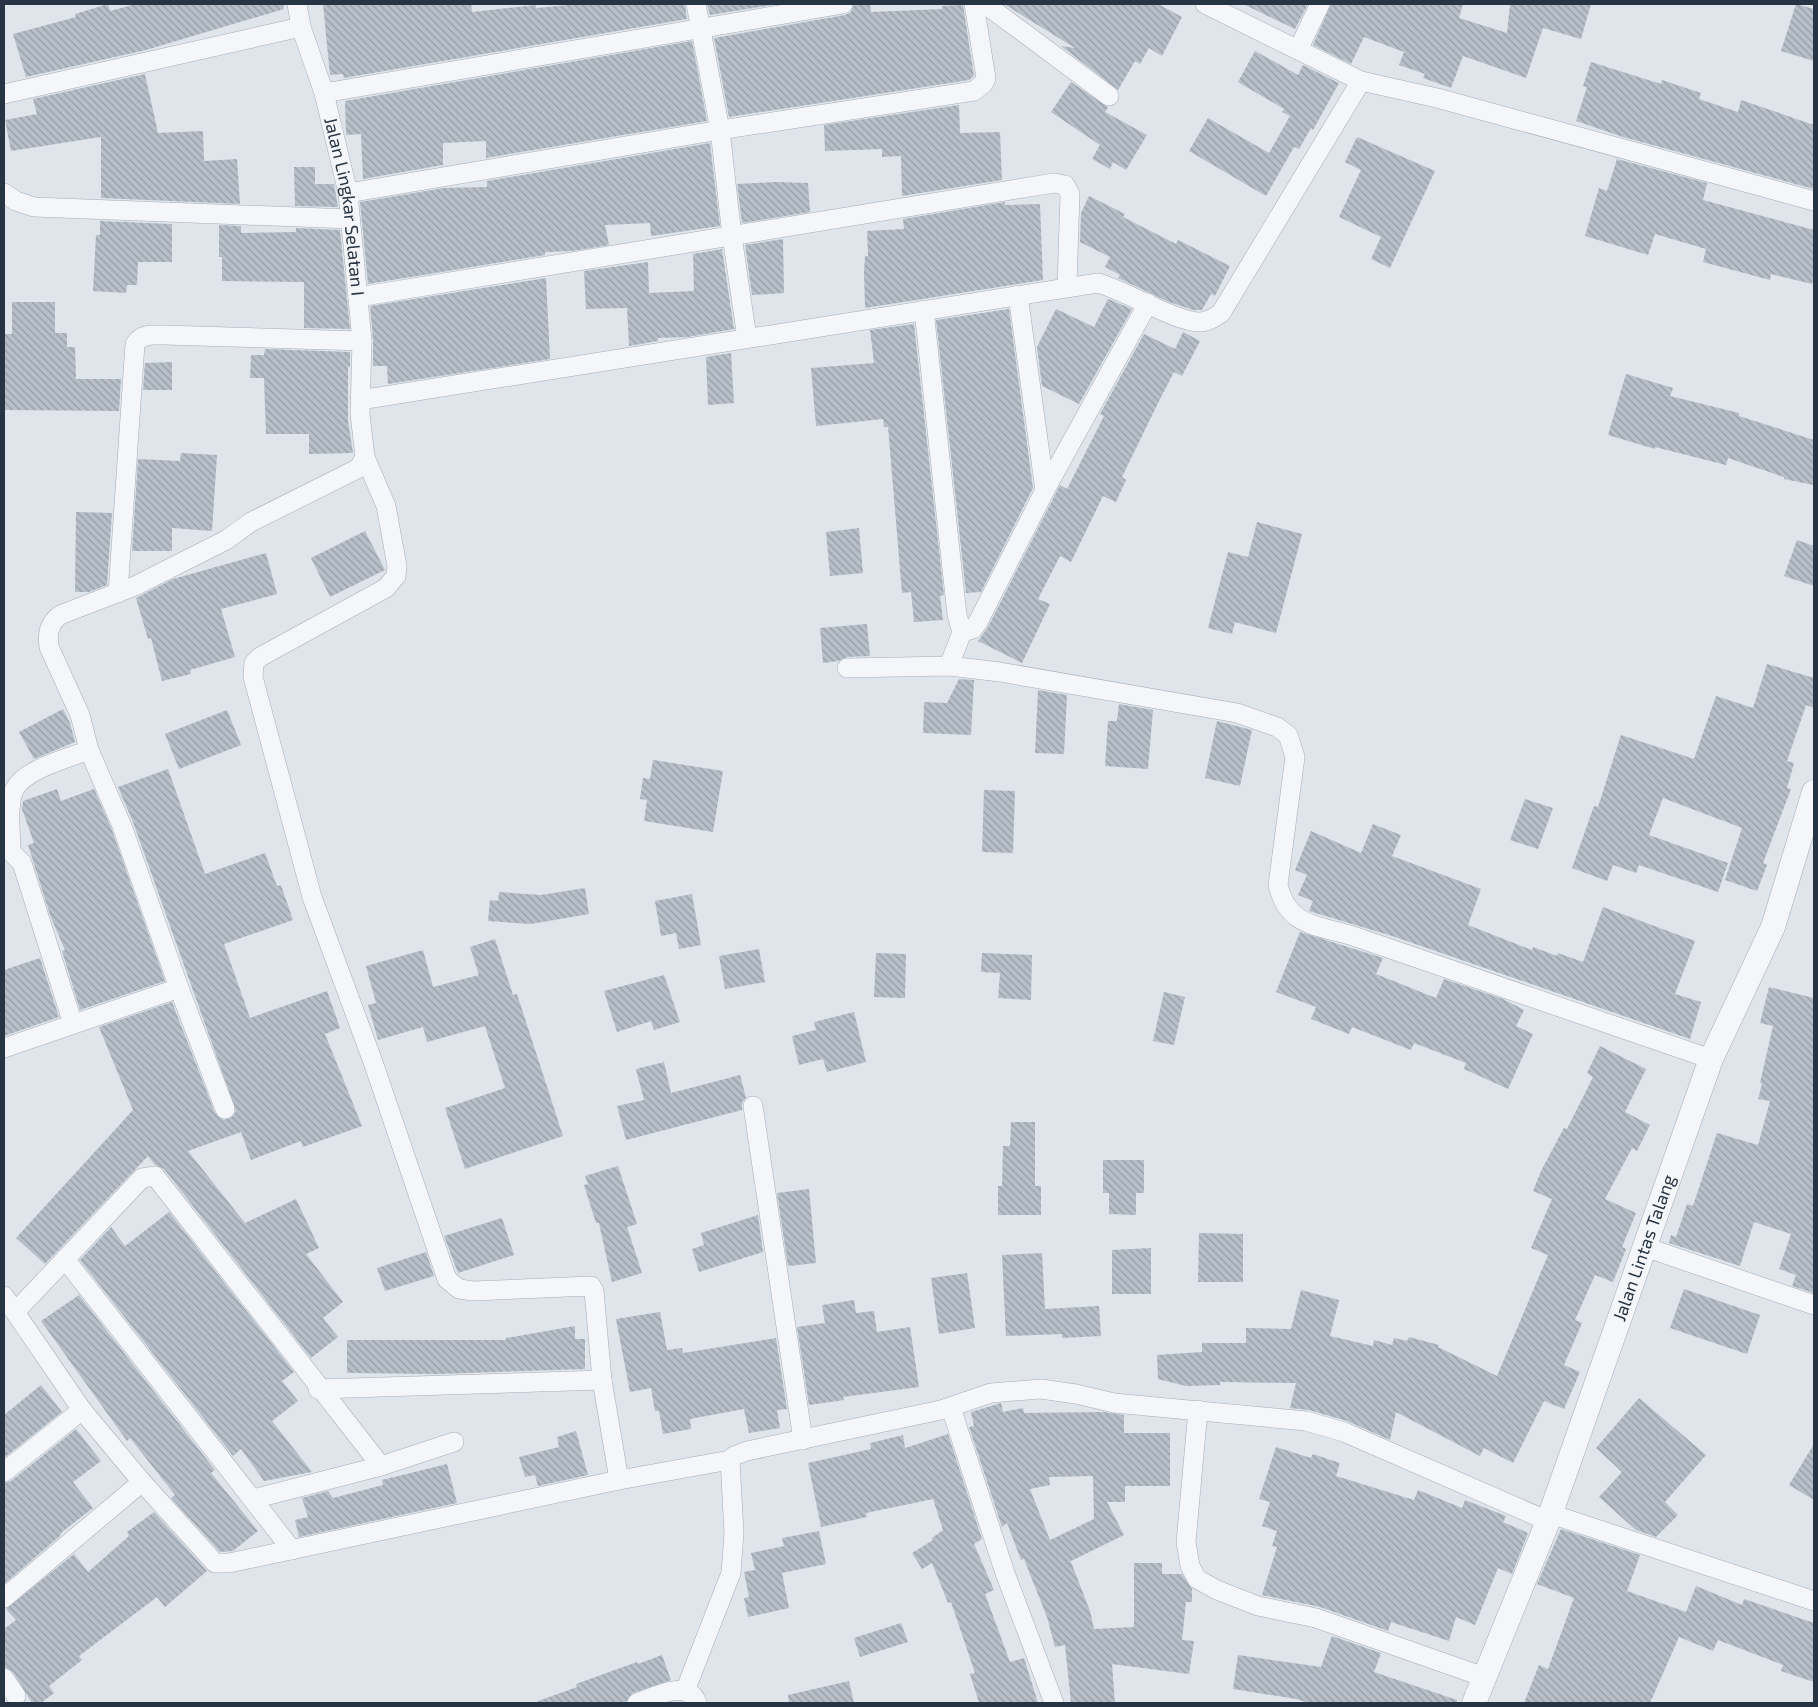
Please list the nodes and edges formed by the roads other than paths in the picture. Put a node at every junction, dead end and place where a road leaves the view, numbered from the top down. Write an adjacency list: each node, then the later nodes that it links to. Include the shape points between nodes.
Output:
1 (296, 4): 8 (street, Jalan Lingkar Selatan I)
2 (696, 4): 9 (street)
3 (843, 4): 9 (street)
4 (974, 4): 15 (street, via 986,78 974,91)
5 (985, 4): 14 (street)
6 (1205, 4): 10 (street)
7 (1320, 4): 10 (street)
8 (301, 27): 12 (street, Jalan Lingkar Selatan I); 13 (street)
9 (700, 29): 12 (street); 15 (street)
10 (1298, 50): 11 (street)
11 (1361, 81): 18 (street, via 1437,98); 24 (street, via 1221,313 1200,322)
12 (324, 93): 17 (street, Jalan Lingkar Selatan I)
13 (4, 94)
14 (1109, 96)
15 (720, 130): 17 (street); 20 (street)
16 (4, 193): 19 (street, via 34,207)
17 (348, 193): 19 (street, Jalan Lingkar Selatan I)
18 (1814, 201)
19 (350, 219): 23 (street, Jalan Lingkar Selatan I)
20 (732, 236): 21 (street, via 1054,183 1065,185 1070,194); 23 (street); 26 (street)
21 (1067, 286): 22 (street); 24 (street, via 1098,283)
22 (1018, 295): 25 (street); 30 (street)
23 (358, 297): 27 (street, Jalan Lingkar Selatan I)
24 (1148, 303): 30 (street)
25 (924, 310): 26 (street); 32 (street, via 957,616)
26 (747, 338): 28 (street)
27 (362, 341): 28 (street, Jalan Lingkar Selatan I); 31 (street, via 164,335 139,338 135,344)
28 (360, 407): 29 (street, Jalan Lingkar Selatan I)
29 (365, 457): 31 (street, via 359,468 251,522 226,540); 49 (street, Jalan Lingkar Selatan I, via 386,506 396,576 386,588 260,657 254,663 253,677 312,897 373,1062 447,1279 459,1289 473,1291 591,1286)
30 (1045, 490): 32 (street, via 978,622 973,629)
31 (118, 593): 35 (street, via 60,616 52,622 47,637 80,715)
32 (962, 632): 33 (street)
33 (949, 666): 34 (street); 41 (street, via 1237,713 1277,727 1288,735 1295,757 1278,885 1288,910 1303,922 1353,936)
34 (847, 668)
35 (89, 750): 37 (street, via 23,778 14,790 11,804); 38 (street, via 122,826)
36 (1814, 792): 41 (street, Jalan Lintas Talang, via 1773,926)
37 (8, 853): 39 (street, via 22,862)
38 (179, 988): 39 (street); 43 (street)
39 (73, 1024): 40 (street)
40 (4, 1048)
41 (1711, 1059): 44 (street, Jalan Lintas Talang)
42 (753, 1106): 54 (street)
43 (225, 1109)
44 (1645, 1248): 47 (street); 62 (street, Jalan Lintas Talang)
45 (65, 1259): 48 (street); 50 (street, via 142,1178 155,1176); 61 (street)
46 (4, 1296): 48 (street)
47 (1814, 1305)
48 (16, 1311): 52 (street)
49 (602, 1380): 50 (street); 59 (street)
50 (318, 1389): 57 (street)
51 (950, 1408): 53 (street, via 991,1393 1040,1389 1114,1403); 54 (street); 71 (street, via 1005,1573)
52 (82, 1410): 58 (street); 60 (street)
53 (1198, 1410): 62 (street, via 1306,1422 1344,1432); 66 (street, via 1186,1542 1190,1566 1198,1579 1258,1606 1316,1618)
54 (803, 1440): 56 (street, via 746,1451)
55 (454, 1442): 57 (street)
56 (730, 1460): 59 (street); 69 (street, via 734,1533 731,1572)
57 (381, 1466): 61 (street)
58 (4, 1472)
59 (619, 1480): 63 (street)
60 (142, 1482): 63 (street, via 215,1563 229,1564); 64 (street)
61 (253, 1500): 63 (street)
62 (1549, 1518): 65 (street); 66 (street, Jalan Lintas Talang)
63 (292, 1550)
64 (4, 1598)
65 (1814, 1601)
66 (1484, 1677): 72 (street, Jalan Lintas Talang)
67 (4, 1678): 68 (street)
68 (16, 1696)
69 (691, 1697): 70 (street, via 667,1691)
70 (637, 1703)
71 (1054, 1703)
72 (1474, 1703)

